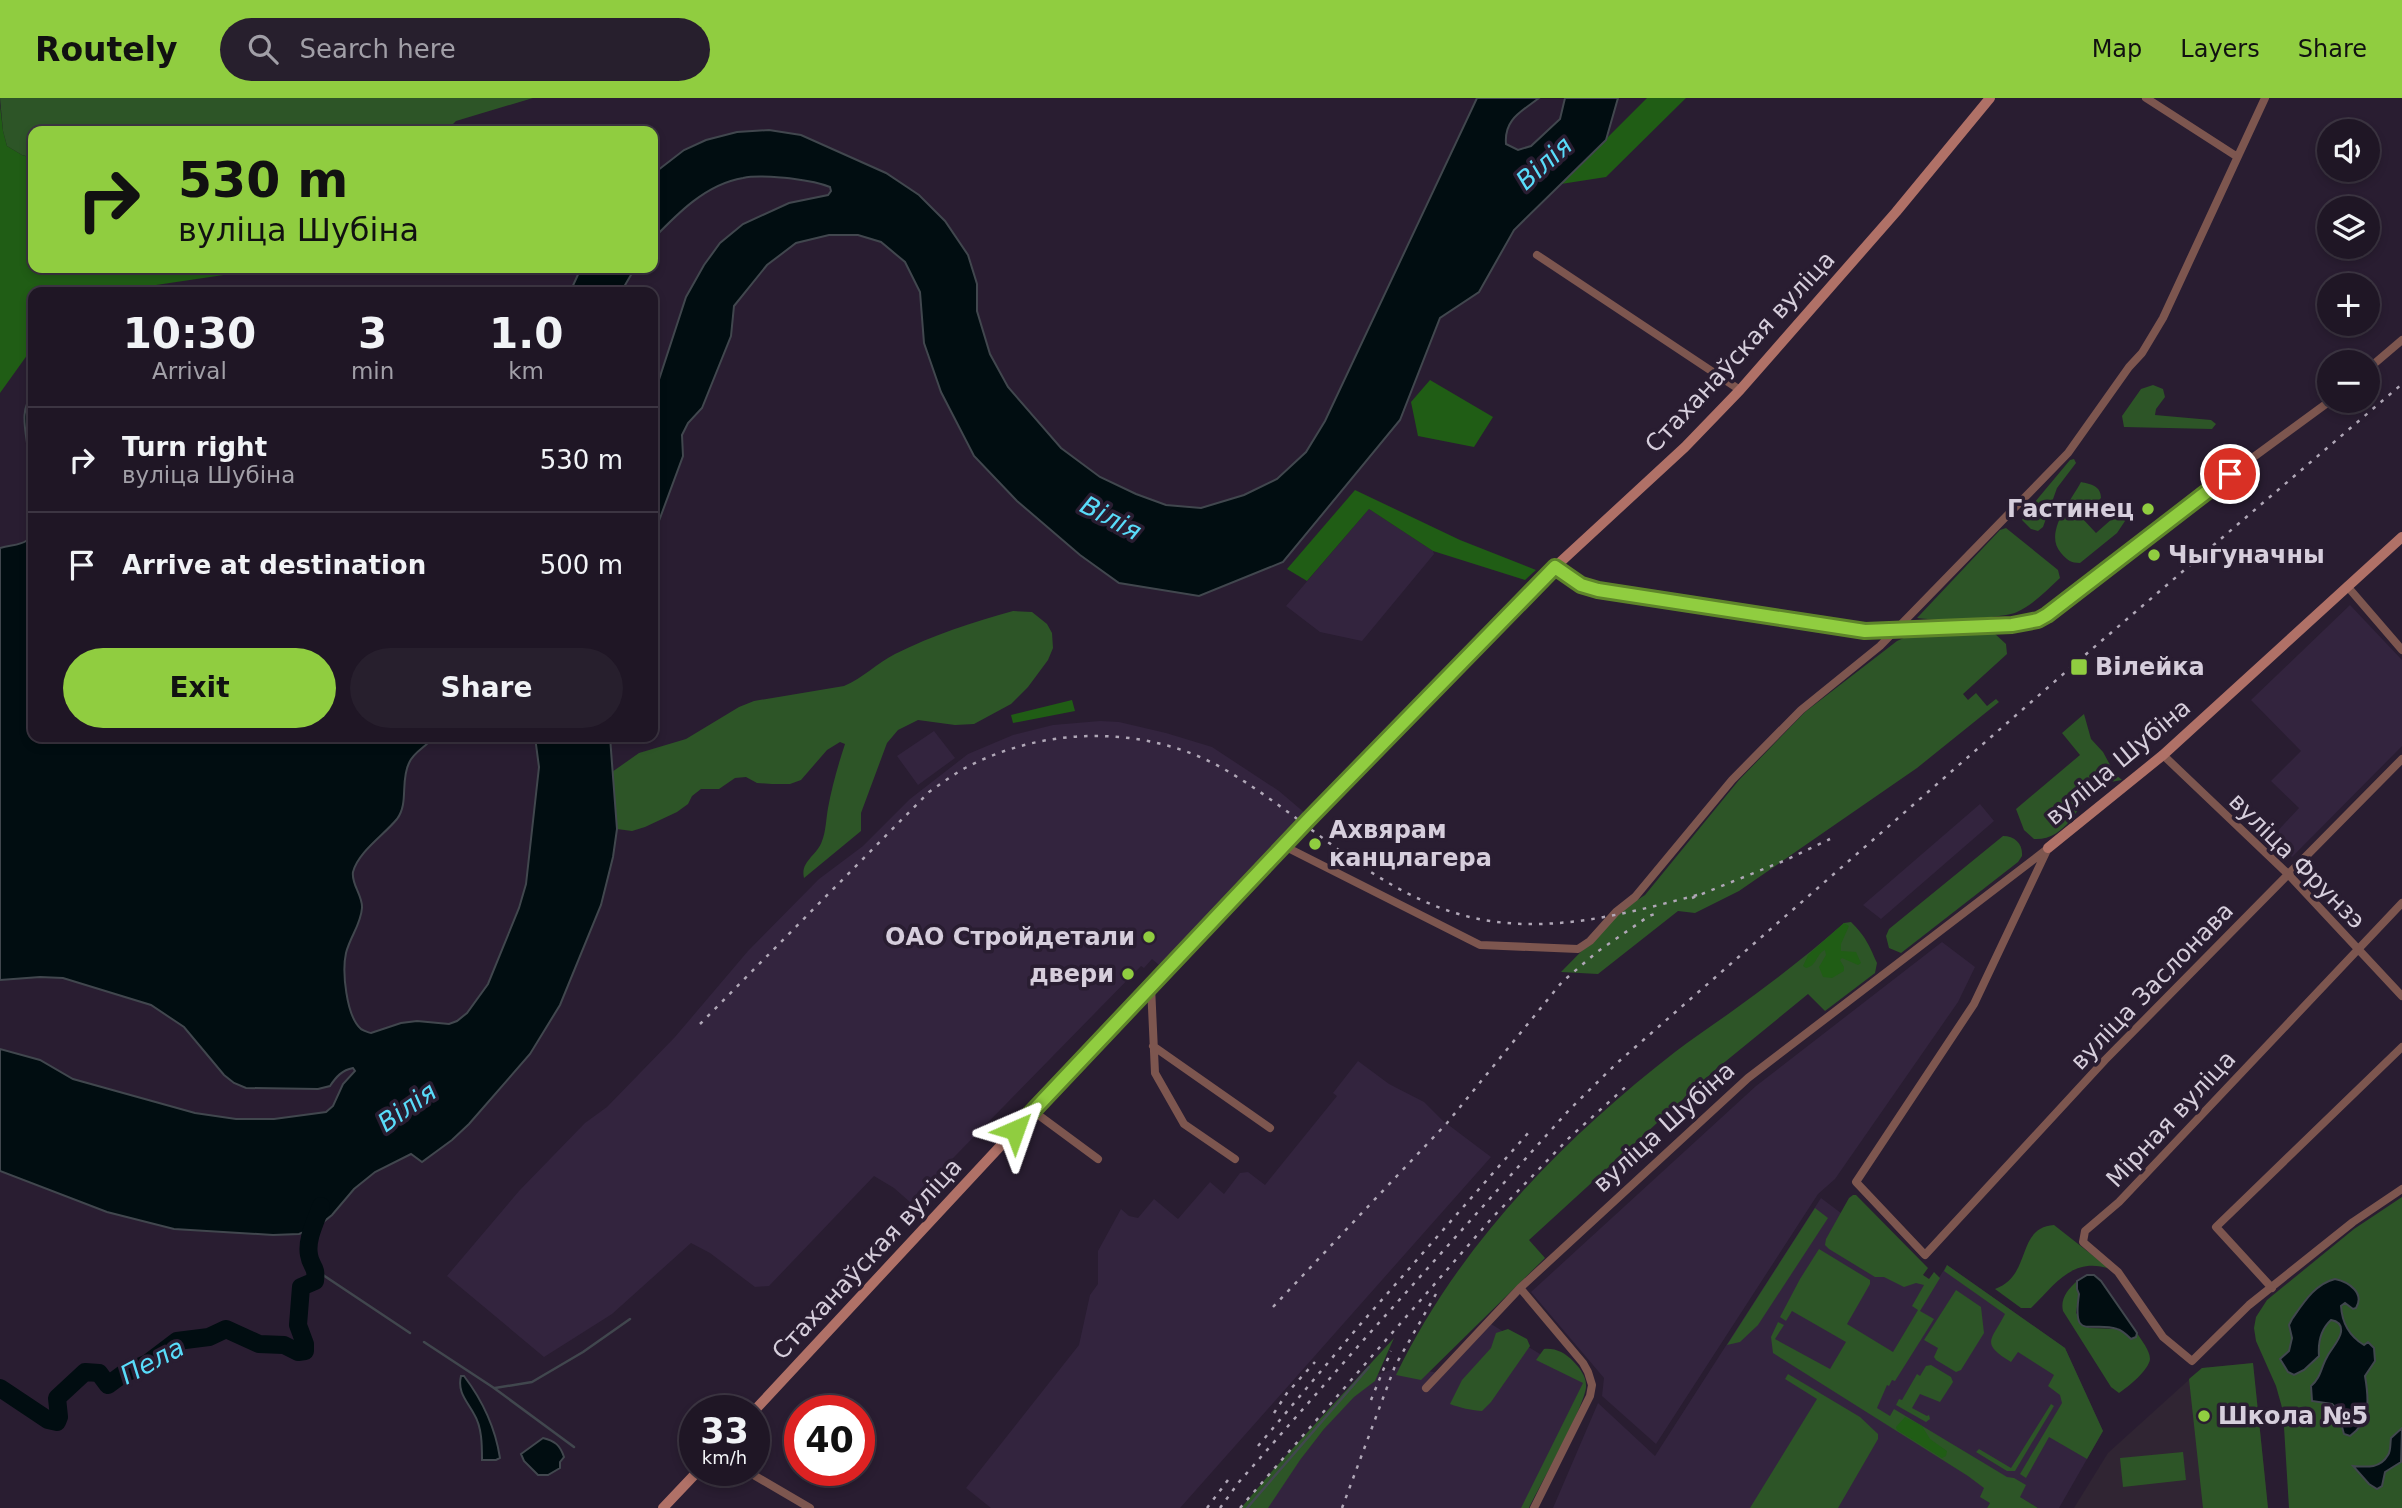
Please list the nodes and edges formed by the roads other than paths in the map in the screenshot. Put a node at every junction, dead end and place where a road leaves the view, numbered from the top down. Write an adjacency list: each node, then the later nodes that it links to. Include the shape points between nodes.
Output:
1 (1990, 98): 8 (street, Стаханаўская вуліца)
2 (2146, 98): 4 (street)
3 (2265, 98): 4 (street)
4 (2236, 156): 13 (street, via 2163,318 2142,353 2067,453)
5 (1536, 254): 8 (street)
6 (2402, 340): 7 (street)
7 (2380, 359)
8 (1740, 390): 11 (street, Стаханаўская вуліца)
9 (2317, 411): 13 (street, via 2038,620)
10 (2402, 537): 12 (street, вуліца Шубіна)
11 (1555, 567): 13 (street, via 1581,585 1598,590 1861,631); 17 (street, Стаханаўская вуліца)
12 (2347, 586): 14 (street); 15 (street, вуліца Шубіна)
13 (1894, 630): 17 (street, via 1801,710 1740,771 1634,897 1578,948 1480,945)
14 (2402, 650)
15 (2163, 755): 18 (street, вуліца Шубіна); 19 (street, вуліца Фрунзэ)
16 (2402, 759): 19 (street, вуліца Заслонава)
17 (1284, 846): 22 (street, Стаханаўская вуліца)
18 (2048, 848): 31 (street, вуліца Шубіна, via 1974,1004 1856,1182 1925,1255); 32 (street, вуліца Шубіна, via 1748,1078)
19 (2288, 874): 21 (street, вуліца Фрунзэ); 31 (street, вуліца Заслонава, via 2105,1059)
20 (2402, 903): 21 (street, Мірная вуліца)
21 (2357, 949): 23 (street, вуліца Фрунзэ); 33 (street, Мірная вуліца, via 2083,1236 2083,1242 2118,1272 2163,1338 2192,1361)
22 (1151, 986): 24 (street); 26 (street, Стаханаўская вуліца)
23 (2402, 996)
24 (1153, 1046): 27 (street); 29 (street, via 1155,1073 1184,1124)
25 (2402, 1047): 33 (street, via 2216,1227)
26 (1033, 1111): 28 (street); 35 (street, Стаханаўская вуліца)
27 (1270, 1128)
28 (1098, 1159)
29 (1235, 1159)
30 (2402, 1189): 33 (street)
31 (1934, 1245)
32 (1520, 1288): 34 (street, вуліца Шубіна); 40 (street, via 1583,1363 1592,1385)
33 (2272, 1288)
34 (1426, 1388)
35 (769, 1395)
36 (770, 1485): 39 (street)
37 (684, 1486): 38 (street)
38 (663, 1508)
39 (810, 1508)
40 (1534, 1508)

